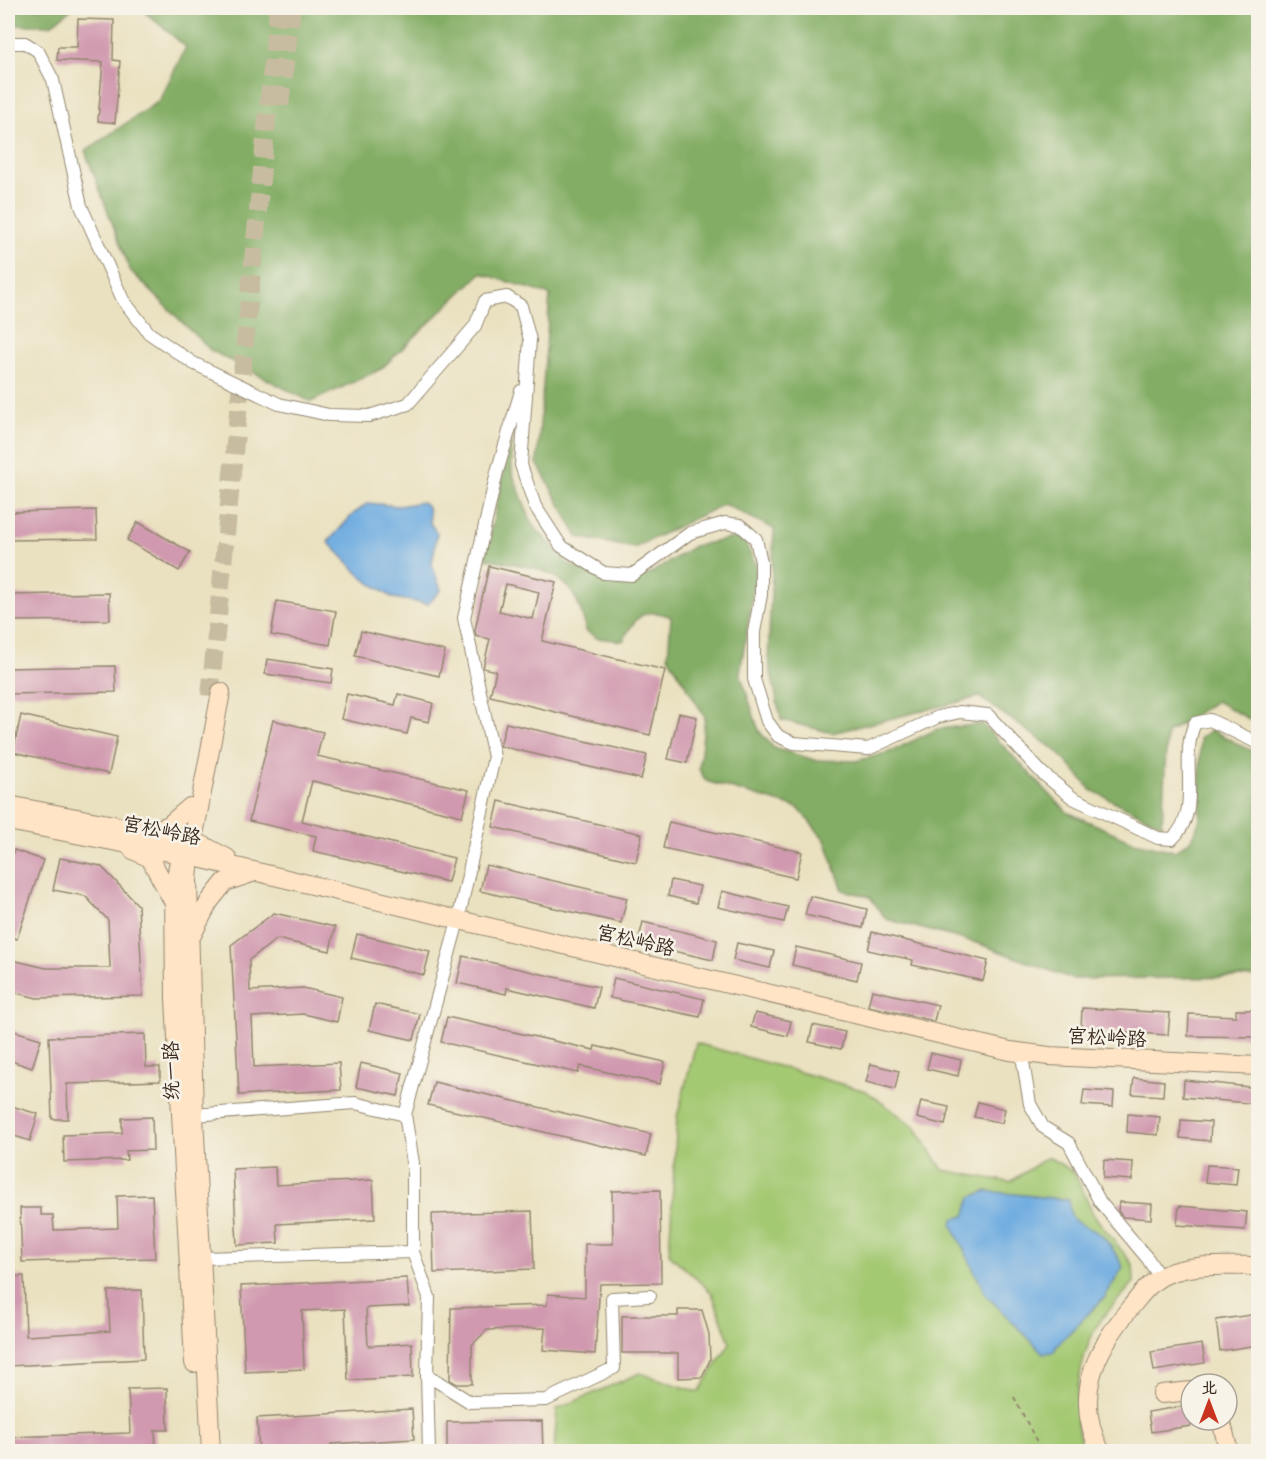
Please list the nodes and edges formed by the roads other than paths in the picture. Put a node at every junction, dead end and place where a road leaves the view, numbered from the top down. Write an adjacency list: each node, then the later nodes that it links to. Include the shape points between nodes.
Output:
1 (8, 43): 2 (street, via 25,43 38,51 53,80 81,206 123,300 149,333 193,363 279,404 329,415 369,416 408,404 475,326 485,301 507,297 521,306)
2 (531, 340): 3 (street, via 521,465 535,506 561,546 604,573 632,574 690,533 725,523 740,525 756,539 761,595 754,632 754,679 767,721 778,736 794,743 868,749 938,717 960,712 988,715 1042,773 1073,798 1158,838 1172,839 1182,830 1188,816 1188,738 1195,723 1210,720); 12 (street, via 464,618 494,757)
3 (1258, 743)
4 (8, 805): 7 (main road)
5 (190, 807): 7 (main road, via 168,826); 9 (main road, 统一路); 9 (main road, 统一路, via 216,694)
6 (8, 821): 8 (main road, 宫松岭路)
7 (143, 832): 9 (main road)
8 (118, 843): 9 (main road, 宫松岭路); 11 (main road, via 150,858)
9 (187, 847): 10 (main road, 宫松岭路); 11 (main road, 统一路); 13 (main road, 统一路)
10 (255, 872): 12 (main road, 宫松岭路); 13 (main road, via 225,882 209,902)
11 (174, 903): 27 (main road, 统一路)
12 (458, 921): 14 (main road, 宫松岭路); 17 (street)
13 (190, 940): 16 (main road, 统一路)
14 (1024, 1053): 15 (main road, 宫松岭路); 21 (street, via 1030,1104 1043,1127 1069,1143 1100,1202)
15 (1258, 1066)
16 (194, 1115): 17 (street, via 355,1103); 19 (main road, 统一路)
17 (405, 1115): 18 (street, via 413,1163)
18 (413, 1252): 19 (street); 23 (street, via 429,1298)
19 (202, 1258): 28 (main road, 统一路)
20 (1258, 1266): 21 (main road, via 1195,1267)
21 (1160, 1278): 30 (main road, via 1147,1287 1107,1336 1091,1369 1088,1409)
22 (650, 1296): 23 (street, via 612,1298 614,1368 546,1400 470,1402)
23 (427, 1375): 29 (street)
24 (1179, 1392): 25 (main road)
25 (1162, 1394)
26 (1224, 1432): 31 (main road)
27 (199, 1452)
28 (210, 1452)
29 (429, 1452)
30 (1101, 1452)
31 (1229, 1452)

